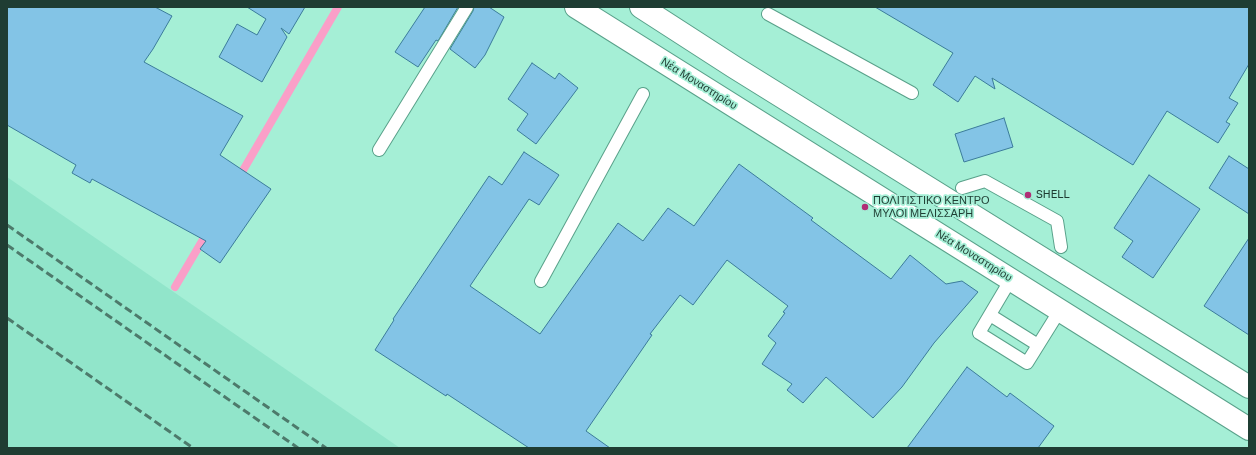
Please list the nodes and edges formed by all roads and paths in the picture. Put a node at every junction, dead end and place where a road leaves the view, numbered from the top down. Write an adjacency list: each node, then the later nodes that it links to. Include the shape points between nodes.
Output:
1 (467, 7): 7 (lane)
2 (576, 7): 10 (main road, Νέα Μοναστηρίου)
3 (641, 7): 15 (main road)
4 (768, 14): 6 (lane)
5 (642, 94): 11 (lane)
6 (912, 94)
7 (379, 150)
8 (962, 188): 9 (lane, via 985,180 1057,220)
9 (1061, 247)
10 (1011, 279): 12 (main road, Νέα Μοναστηρίου); 13 (lane)
11 (541, 281)
12 (1060, 310): 14 (lane); 16 (main road, Νέα Μοναστηρίου)
13 (990, 314): 14 (lane); 14 (lane, via 979,333 1027,363)
14 (1038, 345)
15 (1249, 387)
16 (1249, 429)

